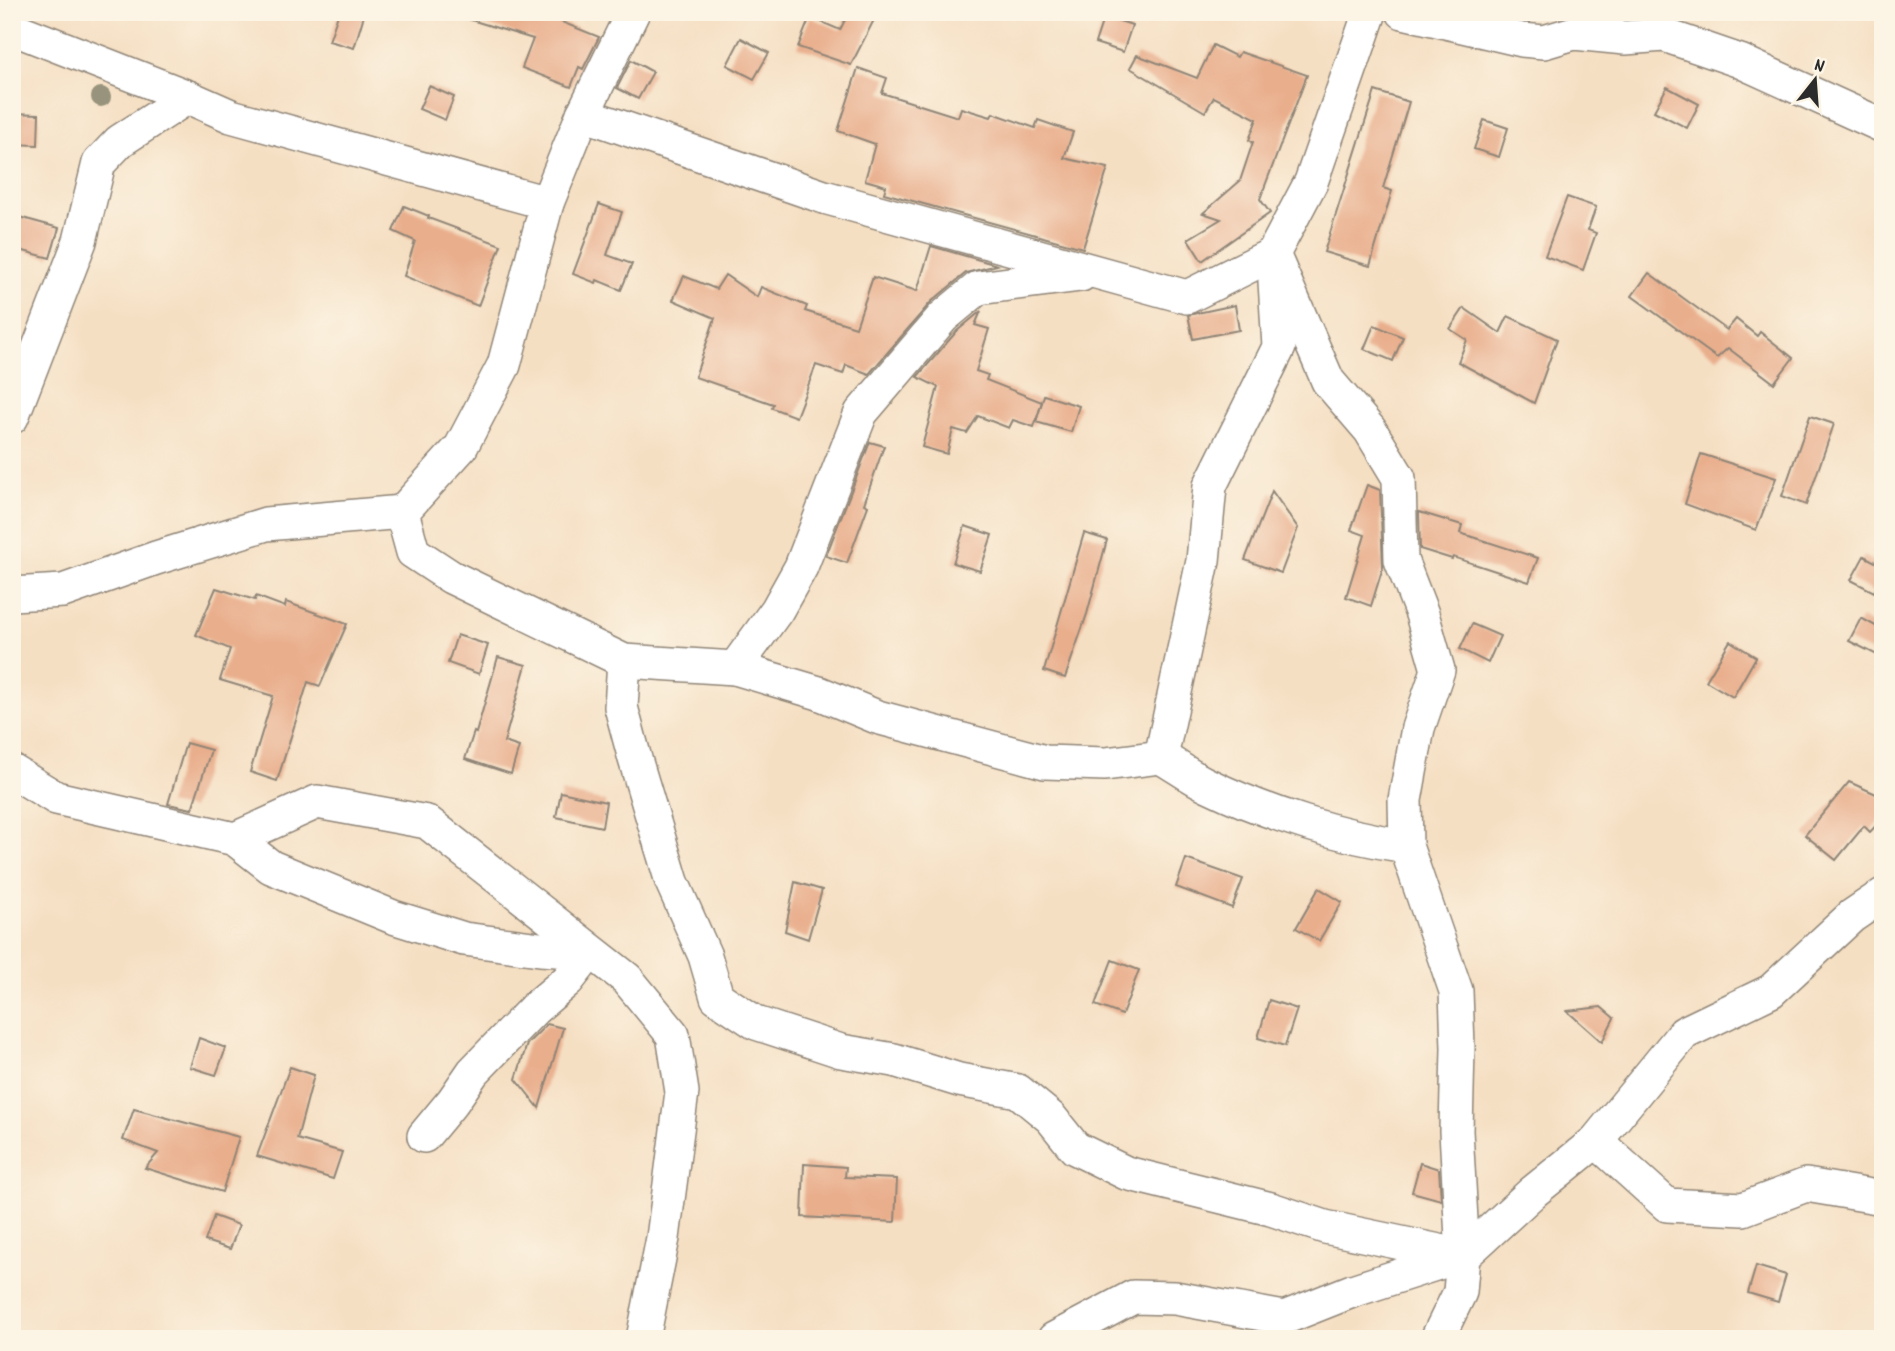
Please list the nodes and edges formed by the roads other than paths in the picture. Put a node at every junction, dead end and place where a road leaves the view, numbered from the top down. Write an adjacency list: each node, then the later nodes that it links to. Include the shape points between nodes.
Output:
1 (633, 12): 7 (street)
2 (1370, 12): 10 (street, via 1311,183)
3 (1404, 12): 4 (street)
4 (1517, 26): 8 (street, via 1544,42 1574,33 1625,38 1664,35 1740,61)
5 (12, 28): 6 (street)
6 (188, 97): 9 (street, via 231,116); 12 (street, via 120,141 99,163 80,241)
7 (583, 114): 9 (street); 11 (street, via 824,197)
8 (1883, 126)
9 (547, 203): 13 (street, via 504,365 461,447)
10 (1273, 254): 11 (street, via 1186,297); 17 (street, via 1279,346 1210,486 1203,561); 20 (street, via 1328,382 1370,430 1399,478 1401,560 1437,670 1418,728 1405,800)
11 (1096, 274): 16 (street, via 978,288 943,317 861,413 801,567)
12 (12, 417)
13 (402, 512): 14 (street, via 265,524 64,591); 15 (street, via 413,552 451,577)
14 (12, 594)
15 (624, 662): 16 (street); 26 (street, via 621,707 635,759 672,882 718,997 756,1023 841,1051 1018,1091 1051,1118 1075,1148 1126,1173 1325,1227)
16 (735, 668): 17 (street, via 877,717 1045,762 1105,764)
17 (1161, 757): 20 (street, via 1207,785 1272,813)
18 (12, 771): 19 (street, via 56,799)
19 (235, 839): 22 (street, via 271,867 393,917 464,939); 22 (street, via 317,802 427,822)
20 (1406, 846): 26 (street, via 1456,991 1456,1131)
21 (1883, 895): 24 (street, via 1852,916 1771,991 1684,1033)
22 (590, 952): 23 (street, via 568,980 472,1072); 27 (street, via 627,979 673,1035 682,1092 663,1238)
23 (424, 1136)
24 (1596, 1141): 25 (street, via 1667,1205 1743,1209 1806,1185); 26 (street)
25 (1883, 1198)
26 (1463, 1256): 28 (street, via 1284,1318 1175,1297 1133,1297); 29 (street, via 1460,1292)
27 (636, 1336)
28 (1054, 1339)
29 (1437, 1339)

